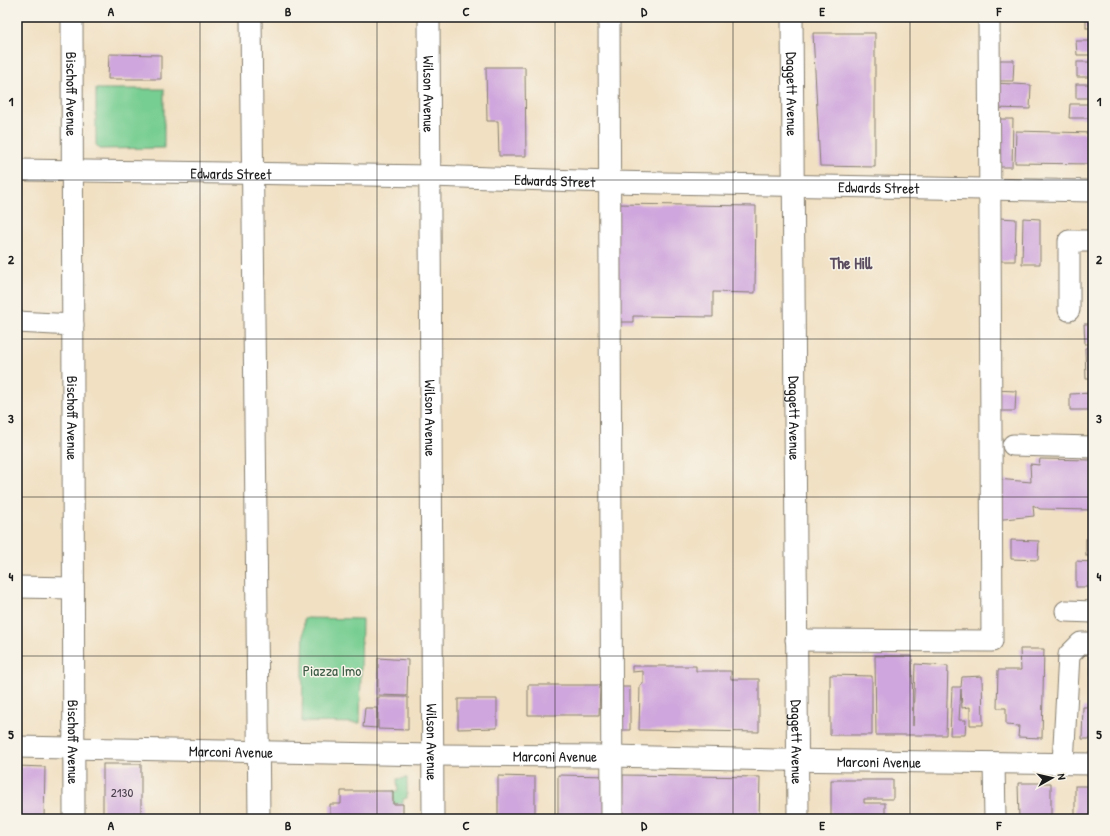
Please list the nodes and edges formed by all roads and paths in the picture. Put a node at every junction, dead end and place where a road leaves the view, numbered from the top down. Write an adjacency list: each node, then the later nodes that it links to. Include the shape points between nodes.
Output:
1 (72, 17): 8 (street, Bischoff Avenue)
2 (251, 17): 9 (street)
3 (429, 17): 10 (street, Wilson Avenue)
4 (609, 17): 11 (street)
5 (792, 17): 12 (street, Daggett Avenue)
6 (989, 17): 13 (street)
7 (17, 170): 8 (street, Edwards Street)
8 (72, 170): 9 (street, Edwards Street); 18 (street, Bischoff Avenue)
9 (252, 173): 10 (street, Edwards Street); 29 (street)
10 (430, 176): 11 (street, Edwards Street); 30 (street, Wilson Avenue)
11 (610, 182): 12 (street, Edwards Street); 31 (street)
12 (793, 185): 13 (street, Edwards Street); 25 (street, Daggett Avenue)
13 (989, 188): 14 (street, Edwards Street); 25 (street, via 992,641)
14 (1093, 191)
15 (1093, 241): 16 (street, via 1069,241)
16 (1070, 310)
17 (17, 322): 18 (street)
18 (73, 325): 22 (street, Bischoff Avenue)
19 (1013, 445): 20 (street)
20 (1093, 447)
21 (17, 587): 22 (street)
22 (74, 588): 28 (street, Bischoff Avenue)
23 (1066, 611): 24 (street)
24 (1093, 612)
25 (796, 640): 32 (street, Daggett Avenue)
26 (1093, 643): 34 (street, via 1081,643 1069,655)
27 (17, 747): 28 (street, Marconi Avenue)
28 (74, 749): 29 (street, Marconi Avenue); 36 (street, Bischoff Avenue)
29 (259, 752): 30 (street, Marconi Avenue); 37 (street)
30 (432, 755): 31 (street, Marconi Avenue); 38 (street, Wilson Avenue)
31 (612, 756): 32 (street, Marconi Avenue); 39 (street)
32 (797, 760): 33 (street, Marconi Avenue); 40 (street, Daggett Avenue)
33 (994, 763): 34 (street, Marconi Avenue); 41 (street)
34 (1063, 763): 35 (street, Marconi Avenue)
35 (1093, 764)
36 (74, 819)
37 (259, 819)
38 (433, 819)
39 (612, 819)
40 (798, 819)
41 (994, 819)

